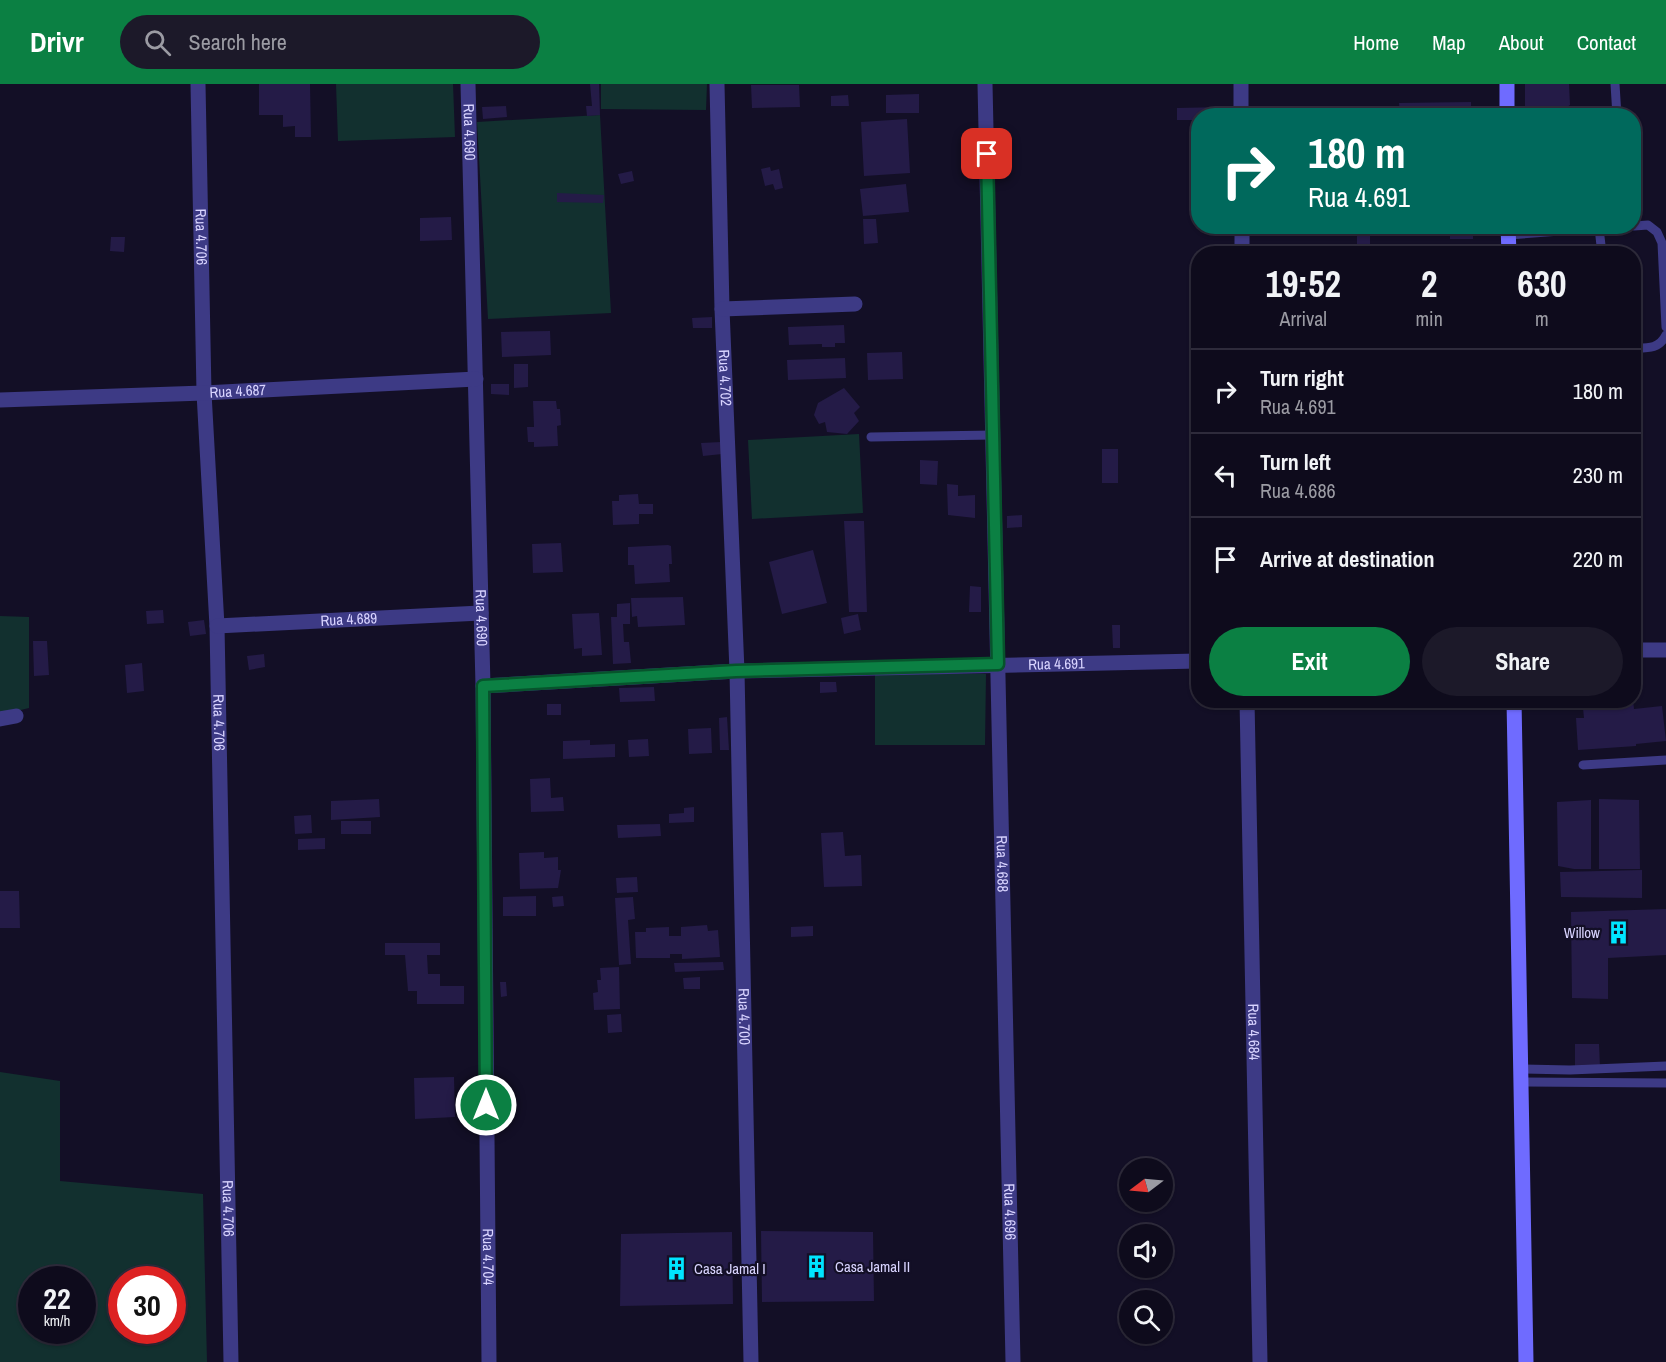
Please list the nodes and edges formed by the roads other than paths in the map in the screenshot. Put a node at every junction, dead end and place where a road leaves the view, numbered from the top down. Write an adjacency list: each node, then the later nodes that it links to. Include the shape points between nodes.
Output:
1 (198, 84): 18 (street, Rua 4.706)
2 (468, 84): 17 (street, Rua 4.690)
3 (717, 84): 13 (street, Rua 4.702)
4 (985, 84): 20 (street, Rua 4.688)
5 (1240, 84): 8 (street)
6 (1507, 84): 9 (main road)
7 (1615, 84): 10 (lane)
8 (1241, 108)
9 (1507, 108)
10 (1616, 108)
11 (1641, 226): 14 (lane, via 1648,225 1657,232 1662,243)
12 (855, 304): 13 (street)
13 (722, 309): 28 (street, Rua 4.702)
14 (1666, 327)
15 (1666, 335): 16 (lane, via 1662,343)
16 (1641, 348)
17 (476, 379): 18 (street, Rua 4.687); 22 (street, Rua 4.690)
18 (204, 393): 19 (street, Rua 4.687); 23 (street, Rua 4.706)
19 (0, 400)
20 (993, 435): 21 (lane); 27 (street, Rua 4.688)
21 (871, 437)
22 (481, 613): 23 (street, Rua 4.689); 29 (street, Rua 4.690)
23 (217, 626): 41 (street, Rua 4.706)
24 (1641, 650): 25 (street)
25 (1666, 650)
26 (1191, 661): 27 (street, Rua 4.691)
27 (998, 664): 28 (street, Rua 4.691); 36 (street, Rua 4.688)
28 (736, 671): 29 (street, Rua 4.691); 43 (street, Rua 4.700)
29 (483, 686): 40 (street, Rua 4.690)
30 (1247, 708): 45 (street, Rua 4.684)
31 (1514, 708): 38 (main road)
32 (16, 716): 33 (street)
33 (0, 719)
34 (1666, 760): 35 (lane)
35 (1583, 765)
36 (1008, 1063): 44 (street, Rua 4.696)
37 (1666, 1066): 38 (lane)
38 (1520, 1076): 39 (lane); 46 (main road)
39 (1666, 1083)
40 (486, 1152): 42 (street, Rua 4.704)
41 (231, 1362)
42 (489, 1362)
43 (751, 1362)
44 (1014, 1362)
45 (1260, 1362)
46 (1526, 1362)

